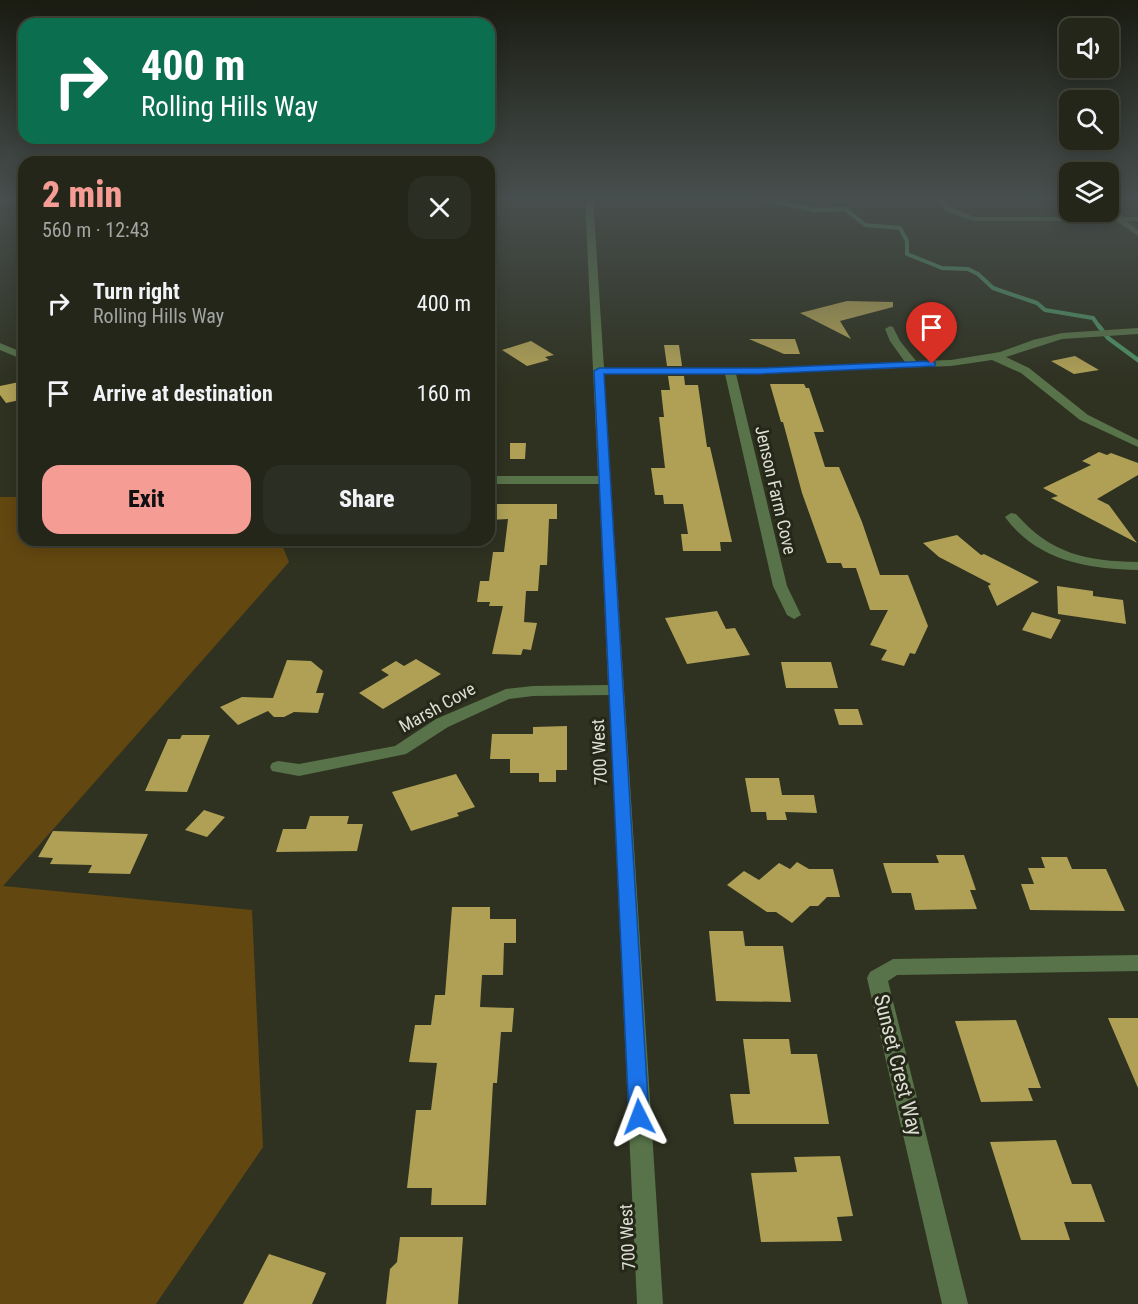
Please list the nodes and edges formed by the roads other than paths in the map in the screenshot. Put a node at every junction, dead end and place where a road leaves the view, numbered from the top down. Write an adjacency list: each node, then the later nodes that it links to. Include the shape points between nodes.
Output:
1 (593, 259): 8 (street, 700 West)
2 (890, 329): 7 (street)
3 (1138, 331): 6 (street, via 1051,338)
4 (0, 346): 5 (street)
5 (18, 354)
6 (994, 357): 7 (street); 10 (street, via 1032,374 1084,417)
7 (913, 364): 9 (street)
8 (599, 371): 9 (street); 12 (street, 700 West)
9 (730, 371): 15 (street, Jenson Farm Cove, via 780,586)
10 (1138, 444)
11 (495, 480): 12 (street)
12 (604, 480): 16 (street, 700 West)
13 (1011, 517): 14 (street, via 1026,534 1063,556 1096,565)
14 (1138, 566)
15 (794, 615)
16 (615, 690): 17 (street, Marsh Cove, via 506,694 442,723 400,750 299,770); 19 (street, 700 West)
17 (278, 767)
18 (1138, 963): 20 (street, Sunset Crest Way, via 893,967 877,978)
19 (650, 1304)
20 (955, 1304)

